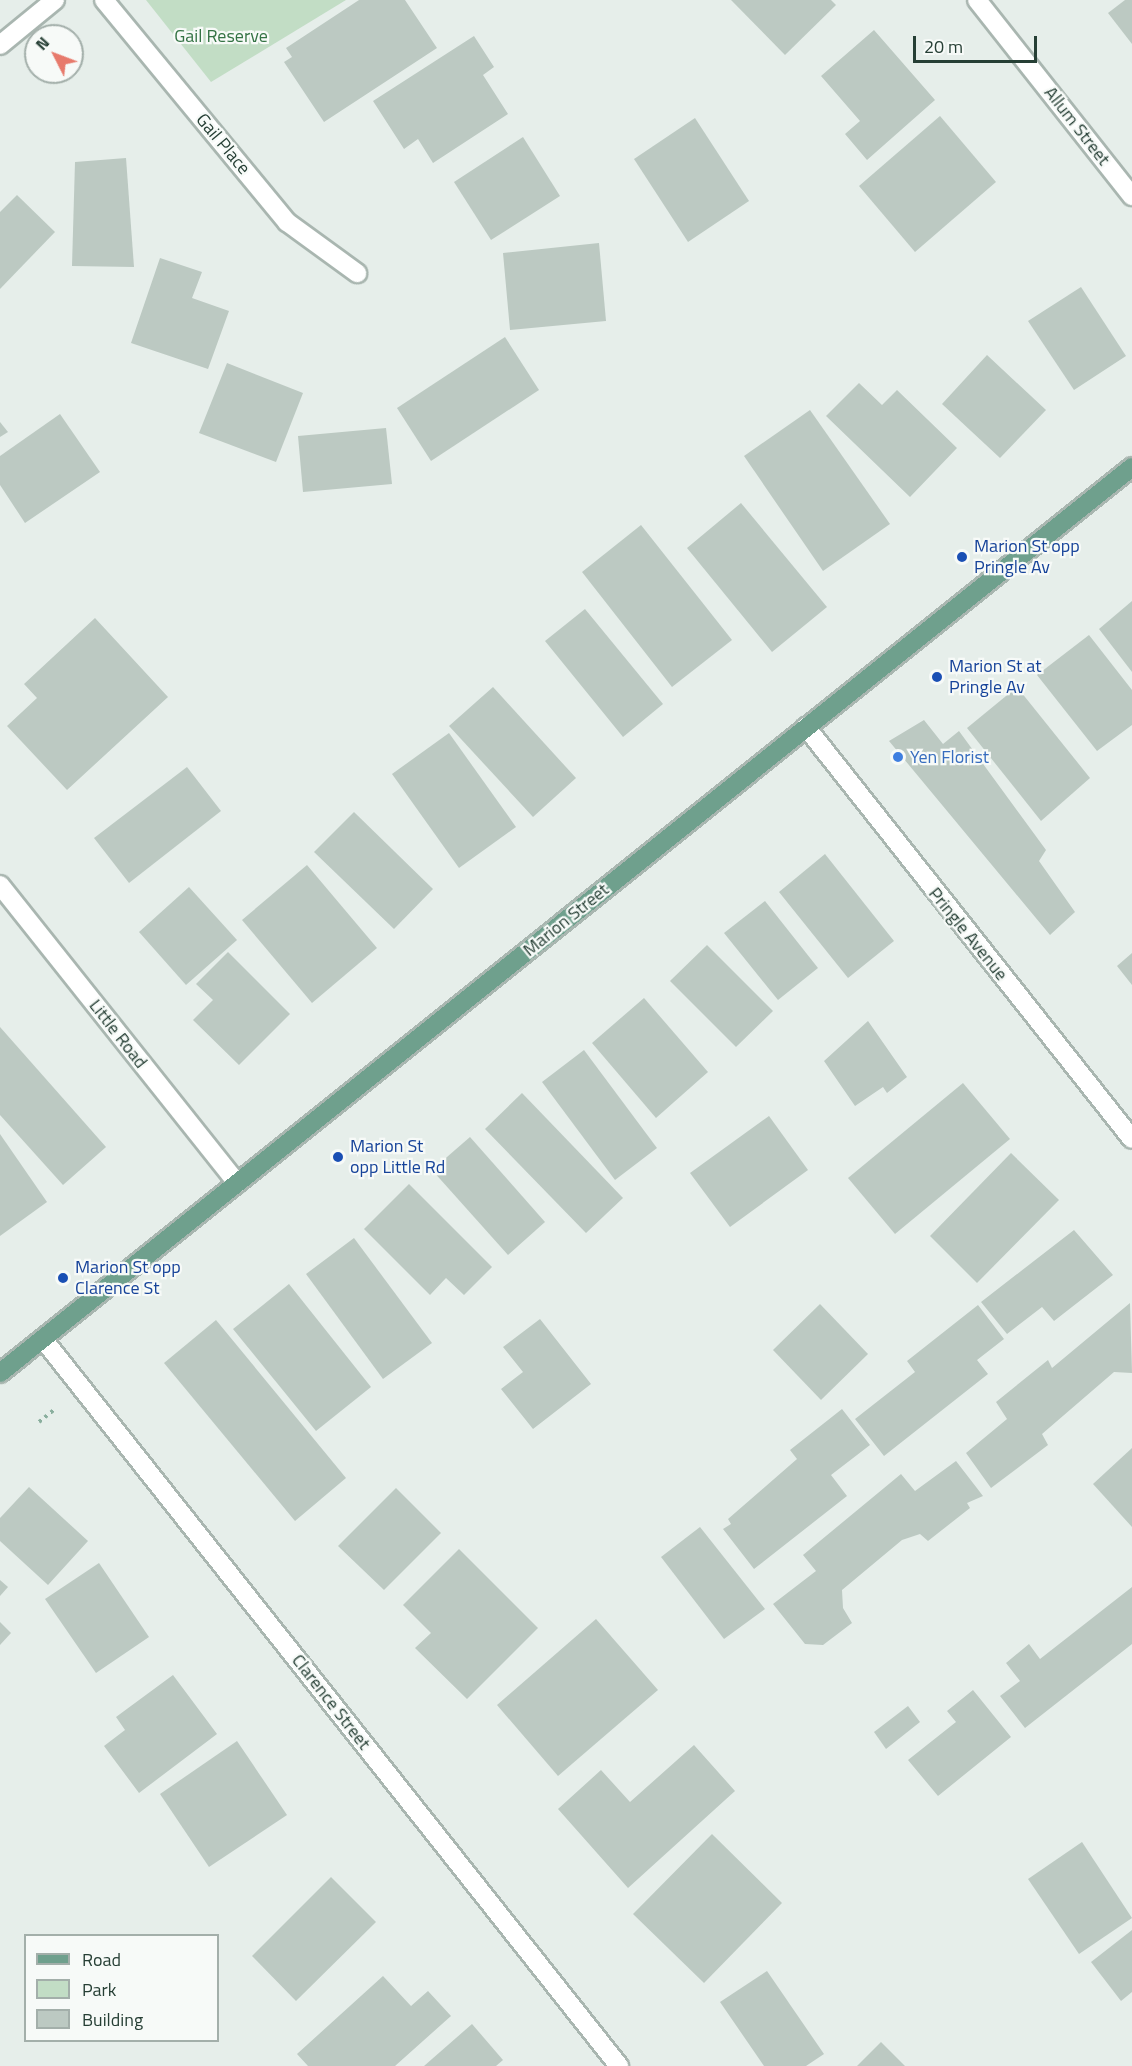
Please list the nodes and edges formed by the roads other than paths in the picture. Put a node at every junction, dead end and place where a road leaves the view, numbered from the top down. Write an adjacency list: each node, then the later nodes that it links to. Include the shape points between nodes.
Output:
1 (55, 0): 4 (street)
2 (104, 0): 6 (street, Gail Place, via 287,222)
3 (977, 0): 5 (street, Allum Street)
4 (0, 45)
5 (1132, 196)
6 (357, 273)
7 (1132, 467): 8 (main road, Marion Street)
8 (806, 727): 10 (street, Pringle Avenue); 11 (main road, Marion Street)
9 (0, 885): 11 (street, Little Road)
10 (1132, 1139)
11 (237, 1184): 12 (main road, Marion Street)
12 (43, 1339): 13 (main road, Marion Street); 14 (street, Clarence Street)
13 (0, 1373)
14 (619, 2066)

